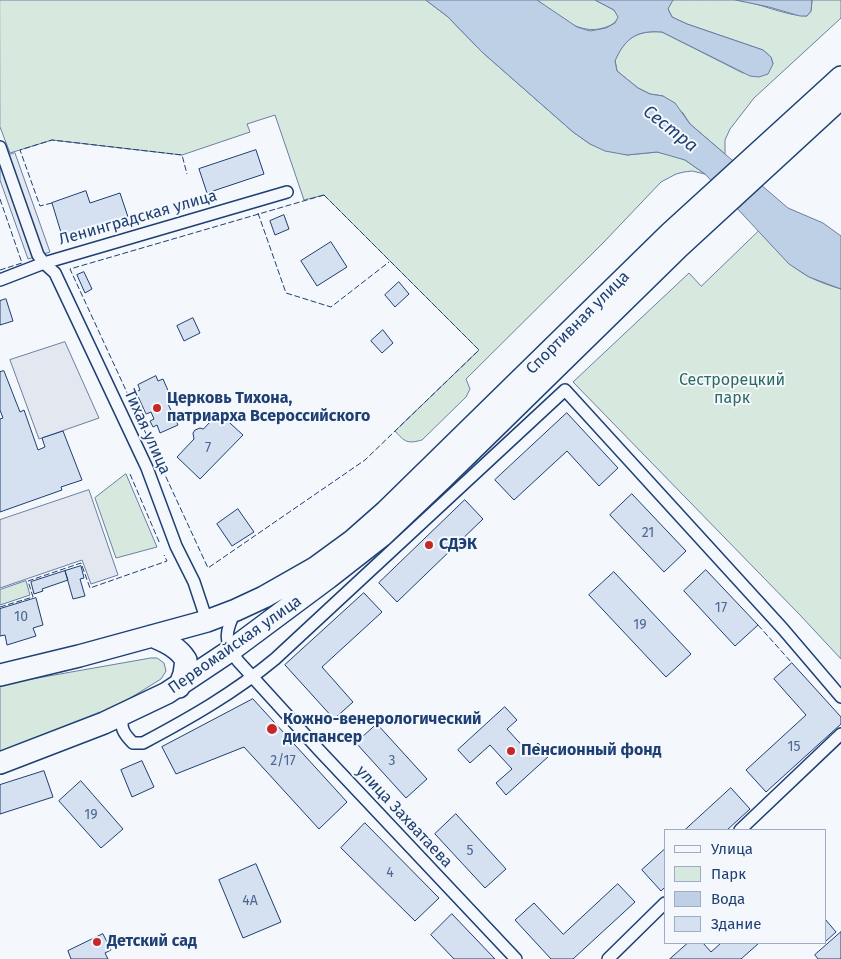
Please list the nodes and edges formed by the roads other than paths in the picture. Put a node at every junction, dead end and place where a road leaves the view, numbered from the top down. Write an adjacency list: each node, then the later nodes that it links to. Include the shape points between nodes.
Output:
1 (841, 77): 3 (highway, Спортивная улица)
2 (841, 98): 3 (highway, Спортивная улица)
3 (794, 130): 8 (highway, Спортивная улица, via 674,240 442,479 382,535)
4 (0, 147): 6 (street, Тихая улица, via 38,255)
5 (287, 192): 6 (street, Ленинградская улица)
6 (44, 263): 7 (street, Ленинградская улица); 10 (street, Тихая улица, via 55,273 141,455)
7 (0, 280)
8 (322, 573): 9 (highway, Первомайская улица); 12 (highway, Первомайская улица)
9 (236, 610): 10 (highway, Первомайская улица); 12 (street, via 228,626)
10 (208, 621): 11 (highway, Первомайская улица)
11 (152, 636): 13 (highway, Первомайская улица); 15 (highway, via 180,651 186,660)
12 (230, 651): 14 (street, улица Захватаева); 15 (highway, Первомайская улица)
13 (0, 674)
14 (252, 678): 16 (street, via 565,390); 17 (street, via 204,710 144,743 133,743 124,734); 22 (street, улица Захватаева)
15 (179, 687): 17 (highway, Первомайская улица)
16 (841, 697)
17 (123, 714): 19 (highway, Первомайская улица)
18 (841, 734): 20 (street)
19 (0, 763)
20 (741, 829)
21 (664, 904): 23 (street)
22 (516, 959)
23 (608, 959)

